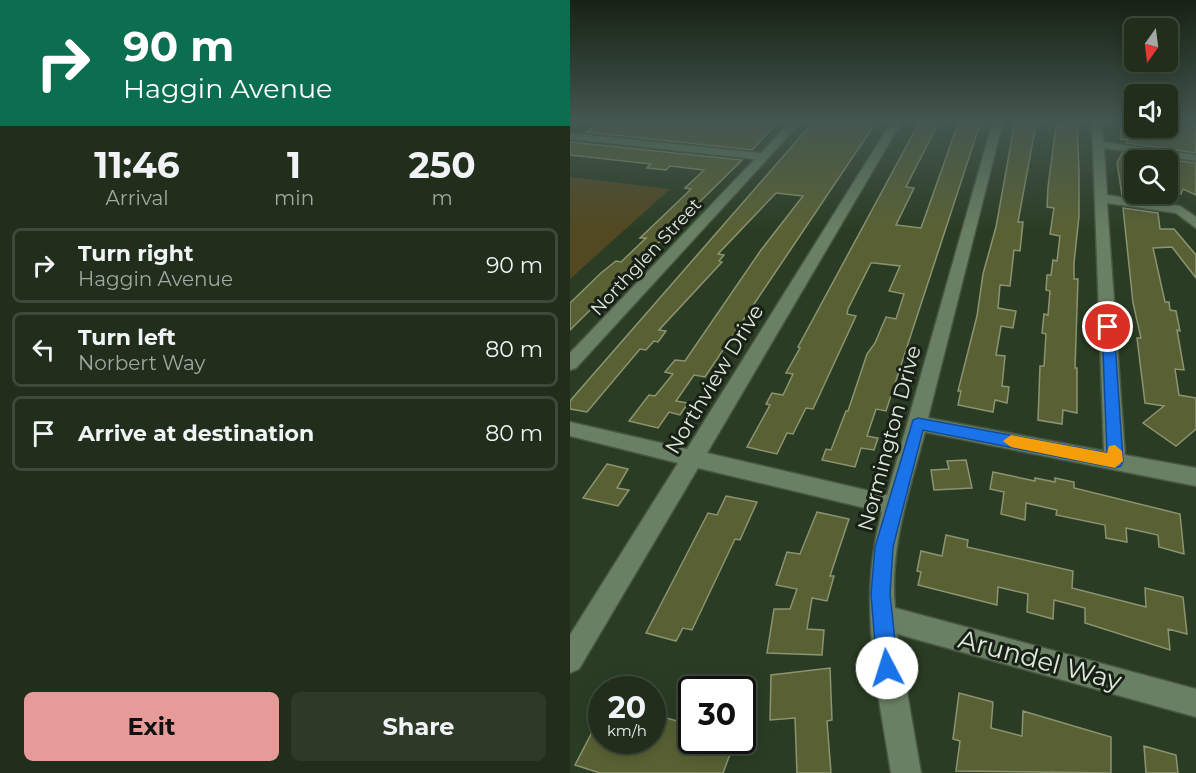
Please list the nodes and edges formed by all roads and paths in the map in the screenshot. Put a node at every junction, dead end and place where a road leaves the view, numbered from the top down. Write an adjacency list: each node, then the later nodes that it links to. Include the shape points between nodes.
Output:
1 (764, 157): 7 (street, Northglen Street)
2 (875, 157): 10 (street, Northview Drive)
3 (988, 157): 8 (street, Normington Drive)
4 (1099, 157): 5 (street)
5 (1101, 198): 6 (street, via 1180,210); 11 (street)
6 (1196, 224)
7 (570, 364)
8 (918, 423): 11 (street); 13 (street, Normington Drive)
9 (570, 429): 10 (street)
10 (693, 457): 13 (street); 15 (street, Northview Drive)
11 (1115, 461): 12 (street)
12 (1196, 477)
13 (895, 506): 14 (street, Normington Drive, via 884,547 880,594)
14 (884, 618): 16 (street, Arundel Way); 17 (street, Normington Drive, via 889,681)
15 (570, 660)
16 (1196, 703)
17 (906, 773)

